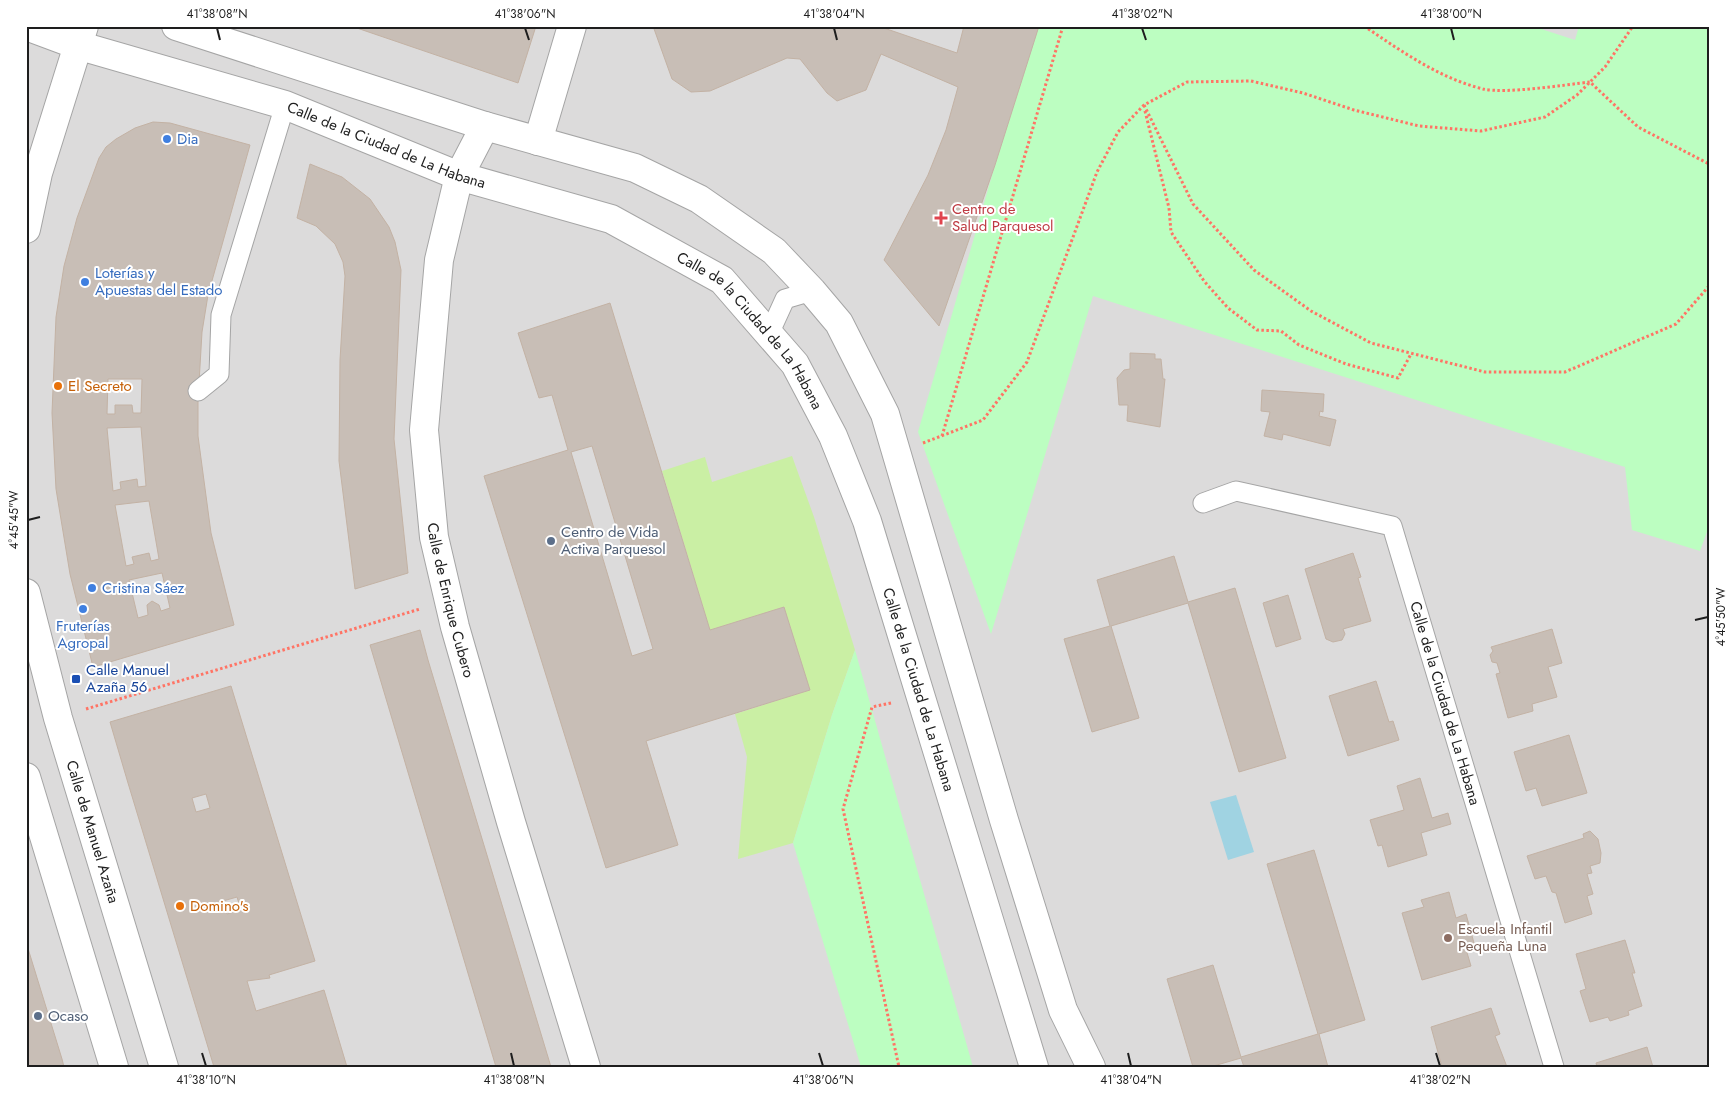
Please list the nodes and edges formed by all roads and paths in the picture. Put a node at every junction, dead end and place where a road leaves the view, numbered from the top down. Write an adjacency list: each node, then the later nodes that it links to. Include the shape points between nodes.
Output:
1 (176, 26): 11 (street)
2 (572, 26): 12 (street)
3 (1063, 26): 10 (path, via 942,436 983,420 1027,362 1097,172 1118,132)
4 (1364, 26): 8 (path, via 1415,60 1484,89 1524,89)
5 (1633, 26): 8 (path, via 1605,67)
6 (29, 31): 7 (street, Calle de la Ciudad de La Habana)
7 (80, 36): 9 (street, Calle de la Ciudad de La Habana); 15 (street, via 38,173)
8 (1590, 82): 10 (path, via 1545,117 1481,132 1419,126 1251,81 1187,82); 13 (path, via 1638,127)
9 (285, 105): 14 (street, Calle de la Ciudad de La Habana); 20 (lane, via 221,315 219,374)
10 (1144, 105): 19 (path, via 1193,204 1254,270 1311,311 1371,343); 19 (path, via 1169,208 1171,232 1204,281 1228,308 1257,330 1281,331 1307,348 1346,364 1398,378)
11 (485, 126): 12 (street); 14 (street, Calle de Enrique Cubero)
12 (538, 141): 17 (street, via 635,168 699,199 774,251)
13 (1709, 164)
14 (459, 176): 18 (street, Calle de la Ciudad de La Habana, via 610,219 722,280); 23 (street, Calle de Enrique Cubero, via 439,260 424,430 434,537)
15 (26, 229)
16 (1709, 286): 19 (path, via 1676,324 1565,372 1485,372)
17 (812, 291): 18 (lane, via 784,299); 32 (street, via 839,323 885,414 1063,1010)
18 (769, 334): 31 (street, Calle de la Ciudad de La Habana, via 795,364 833,436 867,521)
19 (1411, 354)
20 (198, 391)
21 (1203, 502): 33 (lane, Calle de la Ciudad de La Habana, via 1236,491 1392,526)
22 (26, 593): 25 (street, Calle de Manuel Azaña)
23 (448, 600): 25 (path); 29 (street, Calle de Enrique Cubero, via 508,813)
24 (872, 707): 30 (path, via 843,809)
25 (58, 718): 28 (street, Calle de Manuel Azaña)
26 (26, 778): 27 (street)
27 (114, 1067)
28 (164, 1067)
29 (586, 1067)
30 (899, 1067)
31 (1034, 1067)
32 (1092, 1067)
33 (1554, 1067)

